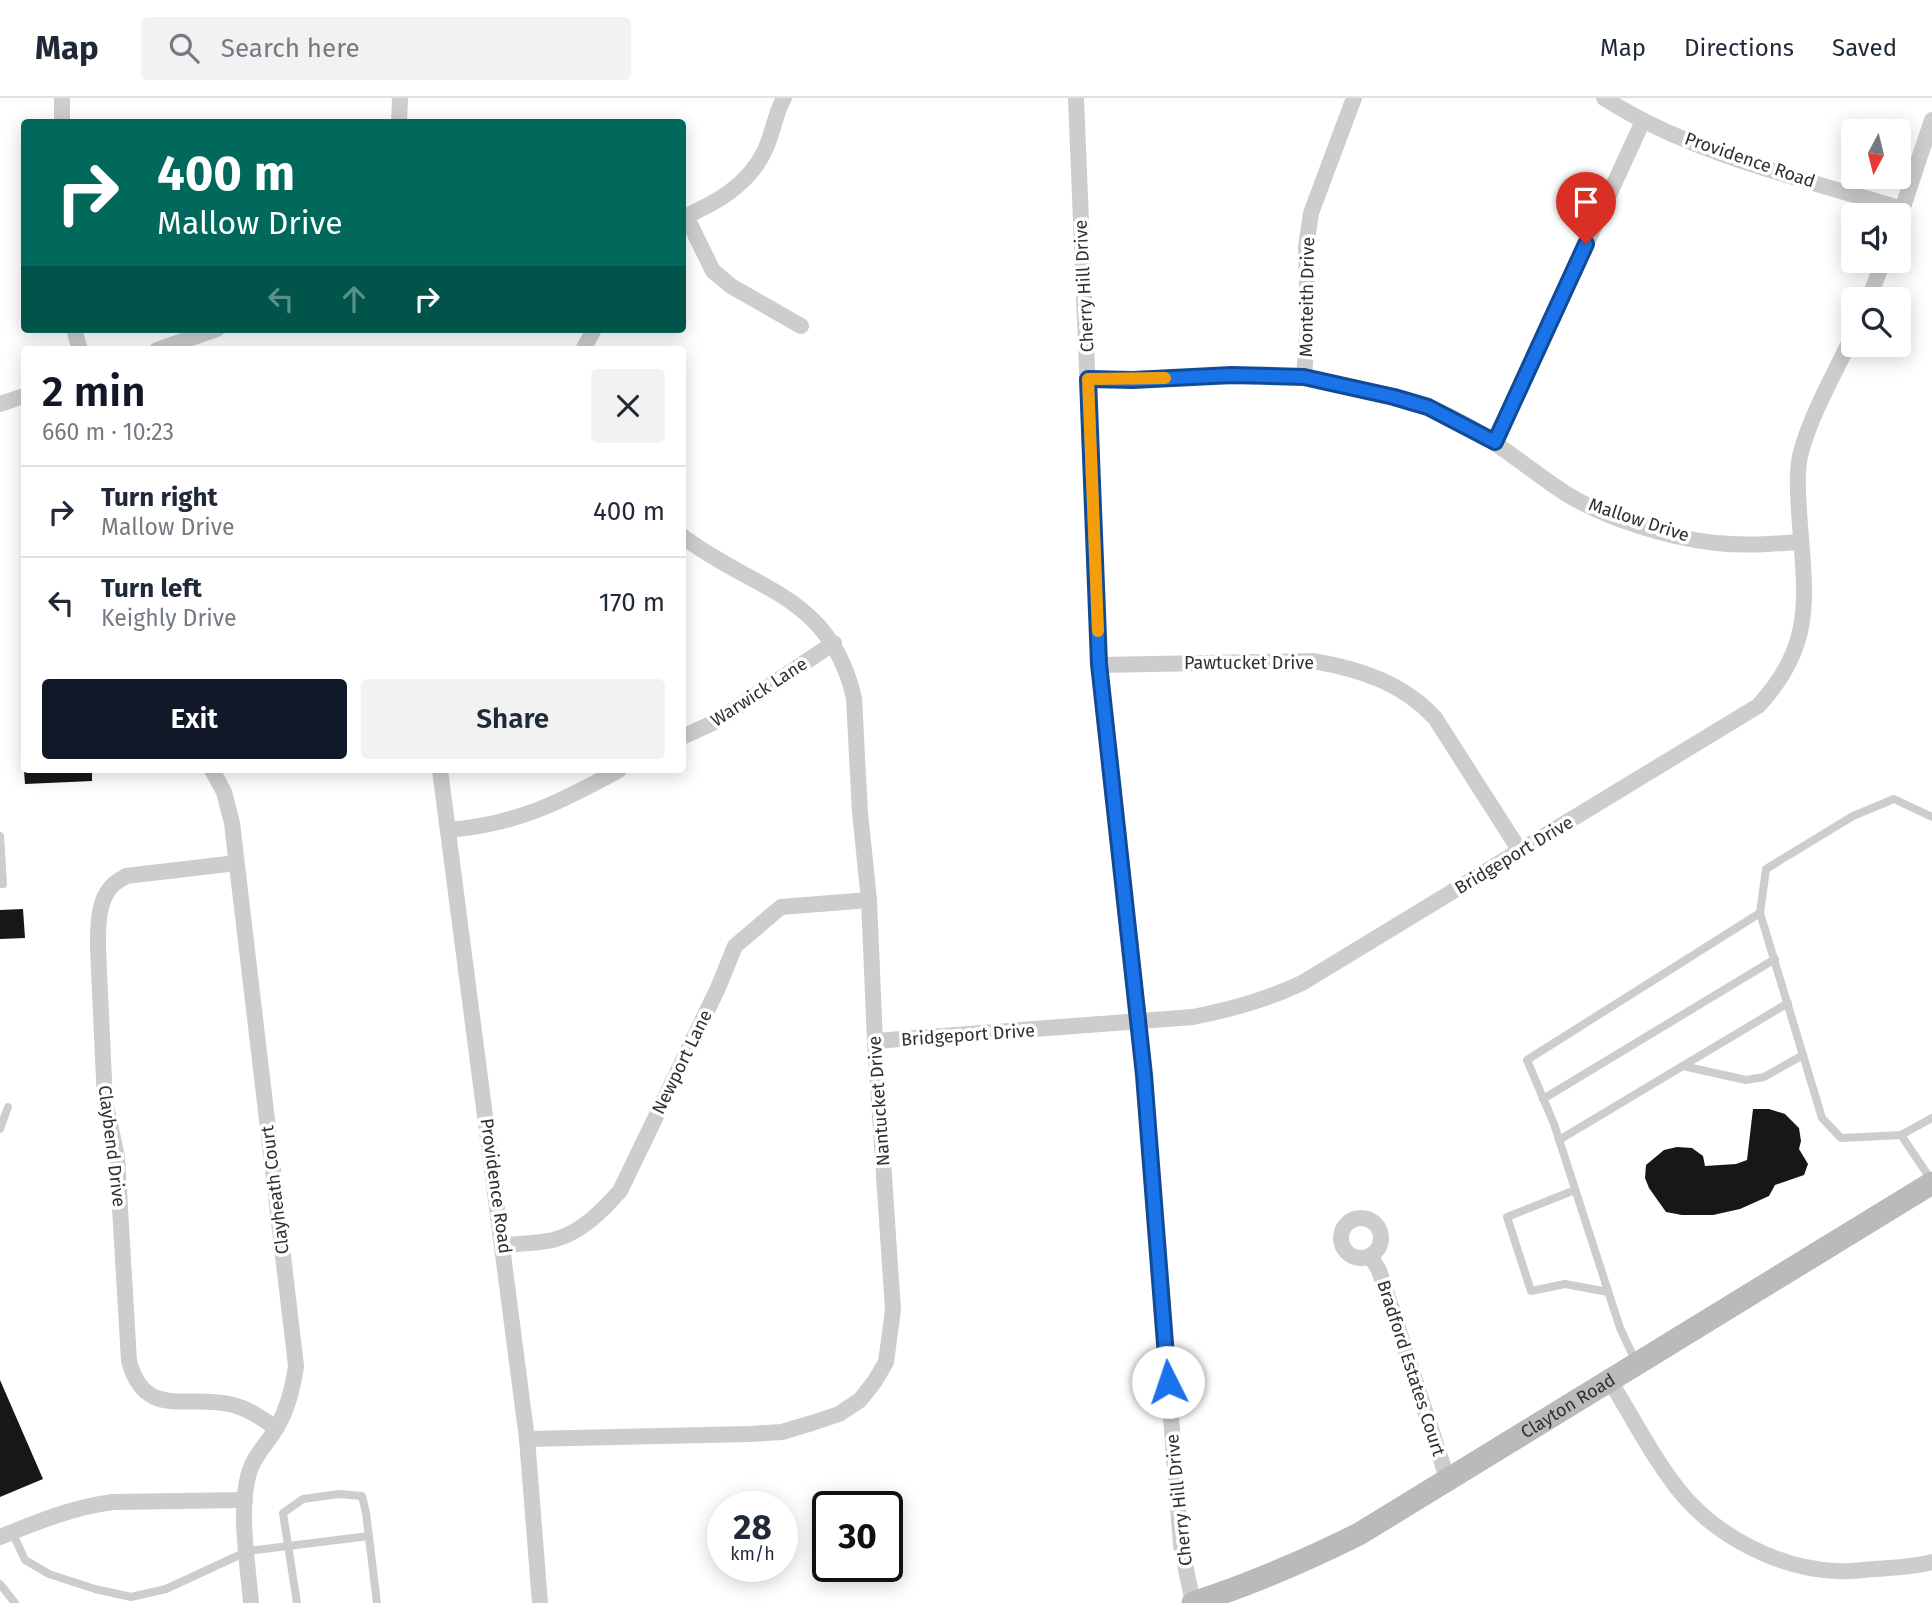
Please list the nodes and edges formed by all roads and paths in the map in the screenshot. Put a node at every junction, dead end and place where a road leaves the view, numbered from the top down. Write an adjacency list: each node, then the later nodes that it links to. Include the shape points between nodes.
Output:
1 (62, 98): 7 (street)
2 (400, 98): 8 (street)
3 (784, 98): 13 (street, via 753,170 713,204)
4 (1076, 98): 20 (street, Cherry Hill Drive)
5 (1354, 98): 19 (street, Monteith Drive, via 1311,214 1306,247)
6 (1604, 98): 9 (street, Providence Road)
7 (62, 119)
8 (399, 119)
9 (1643, 121): 11 (street, Providence Road); 23 (street)
10 (1932, 121): 12 (street)
11 (1869, 203)
12 (1905, 203)
13 (686, 216)
14 (686, 221): 15 (street, via 713,271)
15 (801, 326)
16 (206, 333): 17 (street)
17 (168, 346)
18 (1842, 357): 25 (street, Bridgeport Drive, via 1801,453 1797,483)
19 (1304, 377): 20 (street, Mallow Drive); 23 (street, Mallow Drive, via 1428,407)
20 (1088, 379): 27 (street, Cherry Hill Drive)
21 (21, 397): 22 (street)
22 (0, 404)
23 (1495, 442): 25 (street, Mallow Drive, via 1568,494 1644,526 1713,543)
24 (686, 538): 26 (street, Nantucket Drive, via 801,608)
25 (1801, 542): 35 (street, Bridgeport Drive, via 1805,606 1801,632 1784,675 1758,706)
26 (834, 643): 28 (street, Warwick Lane, via 715,722); 38 (street, Nantucket Drive, via 854,698)
27 (1099, 664): 35 (street, Pawtucket Drive, via 1313,661 1384,681 1405,691 1435,718); 42 (street, Cherry Hill Drive)
28 (686, 735)
29 (214, 773): 36 (street, Clayheath Court, via 229,809)
30 (440, 773): 33 (street, Providence Road)
31 (613, 773): 33 (street, via 515,819)
32 (1932, 817): 39 (lane, via 1894,799 1853,816 1766,869)
33 (448, 830): 54 (street, Providence Road)
34 (0, 836): 37 (lane)
35 (1520, 851): 42 (street, Bridgeport Drive, via 1274,996 1193,1017)
36 (236, 863): 59 (street, Clayheath Court, via 296,1366 287,1406); 59 (street, Claybend Drive, via 127,876 106,895 97,949 105,1101 117,1157 133,1377 158,1400 234,1405)
37 (0, 884)
38 (869, 900): 43 (street, Nantucket Drive); 54 (street, Newport Lane, via 780,907 734,946 620,1191 601,1212 555,1240)
39 (1760, 913): 40 (lane); 46 (lane, via 1527,1059)
40 (1774, 959): 41 (lane); 46 (lane)
41 (1788, 1003): 44 (lane); 45 (lane)
42 (1138, 1023): 43 (street, Bridgeport Drive); 74 (street, Cherry Hill Drive, via 1181,1545)
43 (875, 1041): 60 (street, Nantucket Drive, via 893,1310 886,1362 860,1400 839,1414 782,1433)
44 (1803, 1055): 45 (lane, via 1764,1077 1746,1080); 50 (lane, via 1822,1118 1841,1138)
45 (1683, 1066): 51 (lane)
46 (1544, 1099): 51 (lane)
47 (8, 1107): 49 (lane)
48 (1932, 1118): 50 (lane)
49 (0, 1129)
50 (1901, 1135): 52 (lane)
51 (1559, 1140): 53 (lane)
52 (1932, 1182): 57 (main road, Clayton Road)
53 (1575, 1190): 56 (lane); 56 (lane, via 1507,1217 1531,1291 1565,1283)
54 (504, 1245): 60 (street, Providence Road)
55 (1370, 1256): 61 (street, Bradford Estates Court, via 1379,1270)
56 (1608, 1292): 57 (lane)
57 (1637, 1364): 58 (main road, Clayton Road)
58 (1610, 1381): 61 (main road, Clayton Road); 67 (street, via 1684,1496 1739,1543 1781,1559 1835,1571)
59 (276, 1428): 62 (street, Clayheath Court, via 256,1455)
60 (527, 1439): 73 (street, Providence Road)
61 (1448, 1481): 74 (main road, Clayton Road, via 1306,1561)
62 (245, 1500): 63 (street, via 102,1503); 66 (street, Clayheath Court)
63 (6, 1535): 66 (lane, via 24,1560 49,1574 131,1597 166,1589)
64 (369, 1536): 65 (lane); 65 (lane, via 362,1496 339,1494 303,1500 283,1513); 72 (lane)
65 (289, 1544): 66 (lane); 71 (lane)
66 (248, 1551): 70 (street, Clayheath Court)
67 (1932, 1562)
68 (0, 1584): 69 (lane)
69 (15, 1603)
70 (251, 1603)
71 (297, 1603)
72 (377, 1603)
73 (540, 1603)
74 (1193, 1603)

